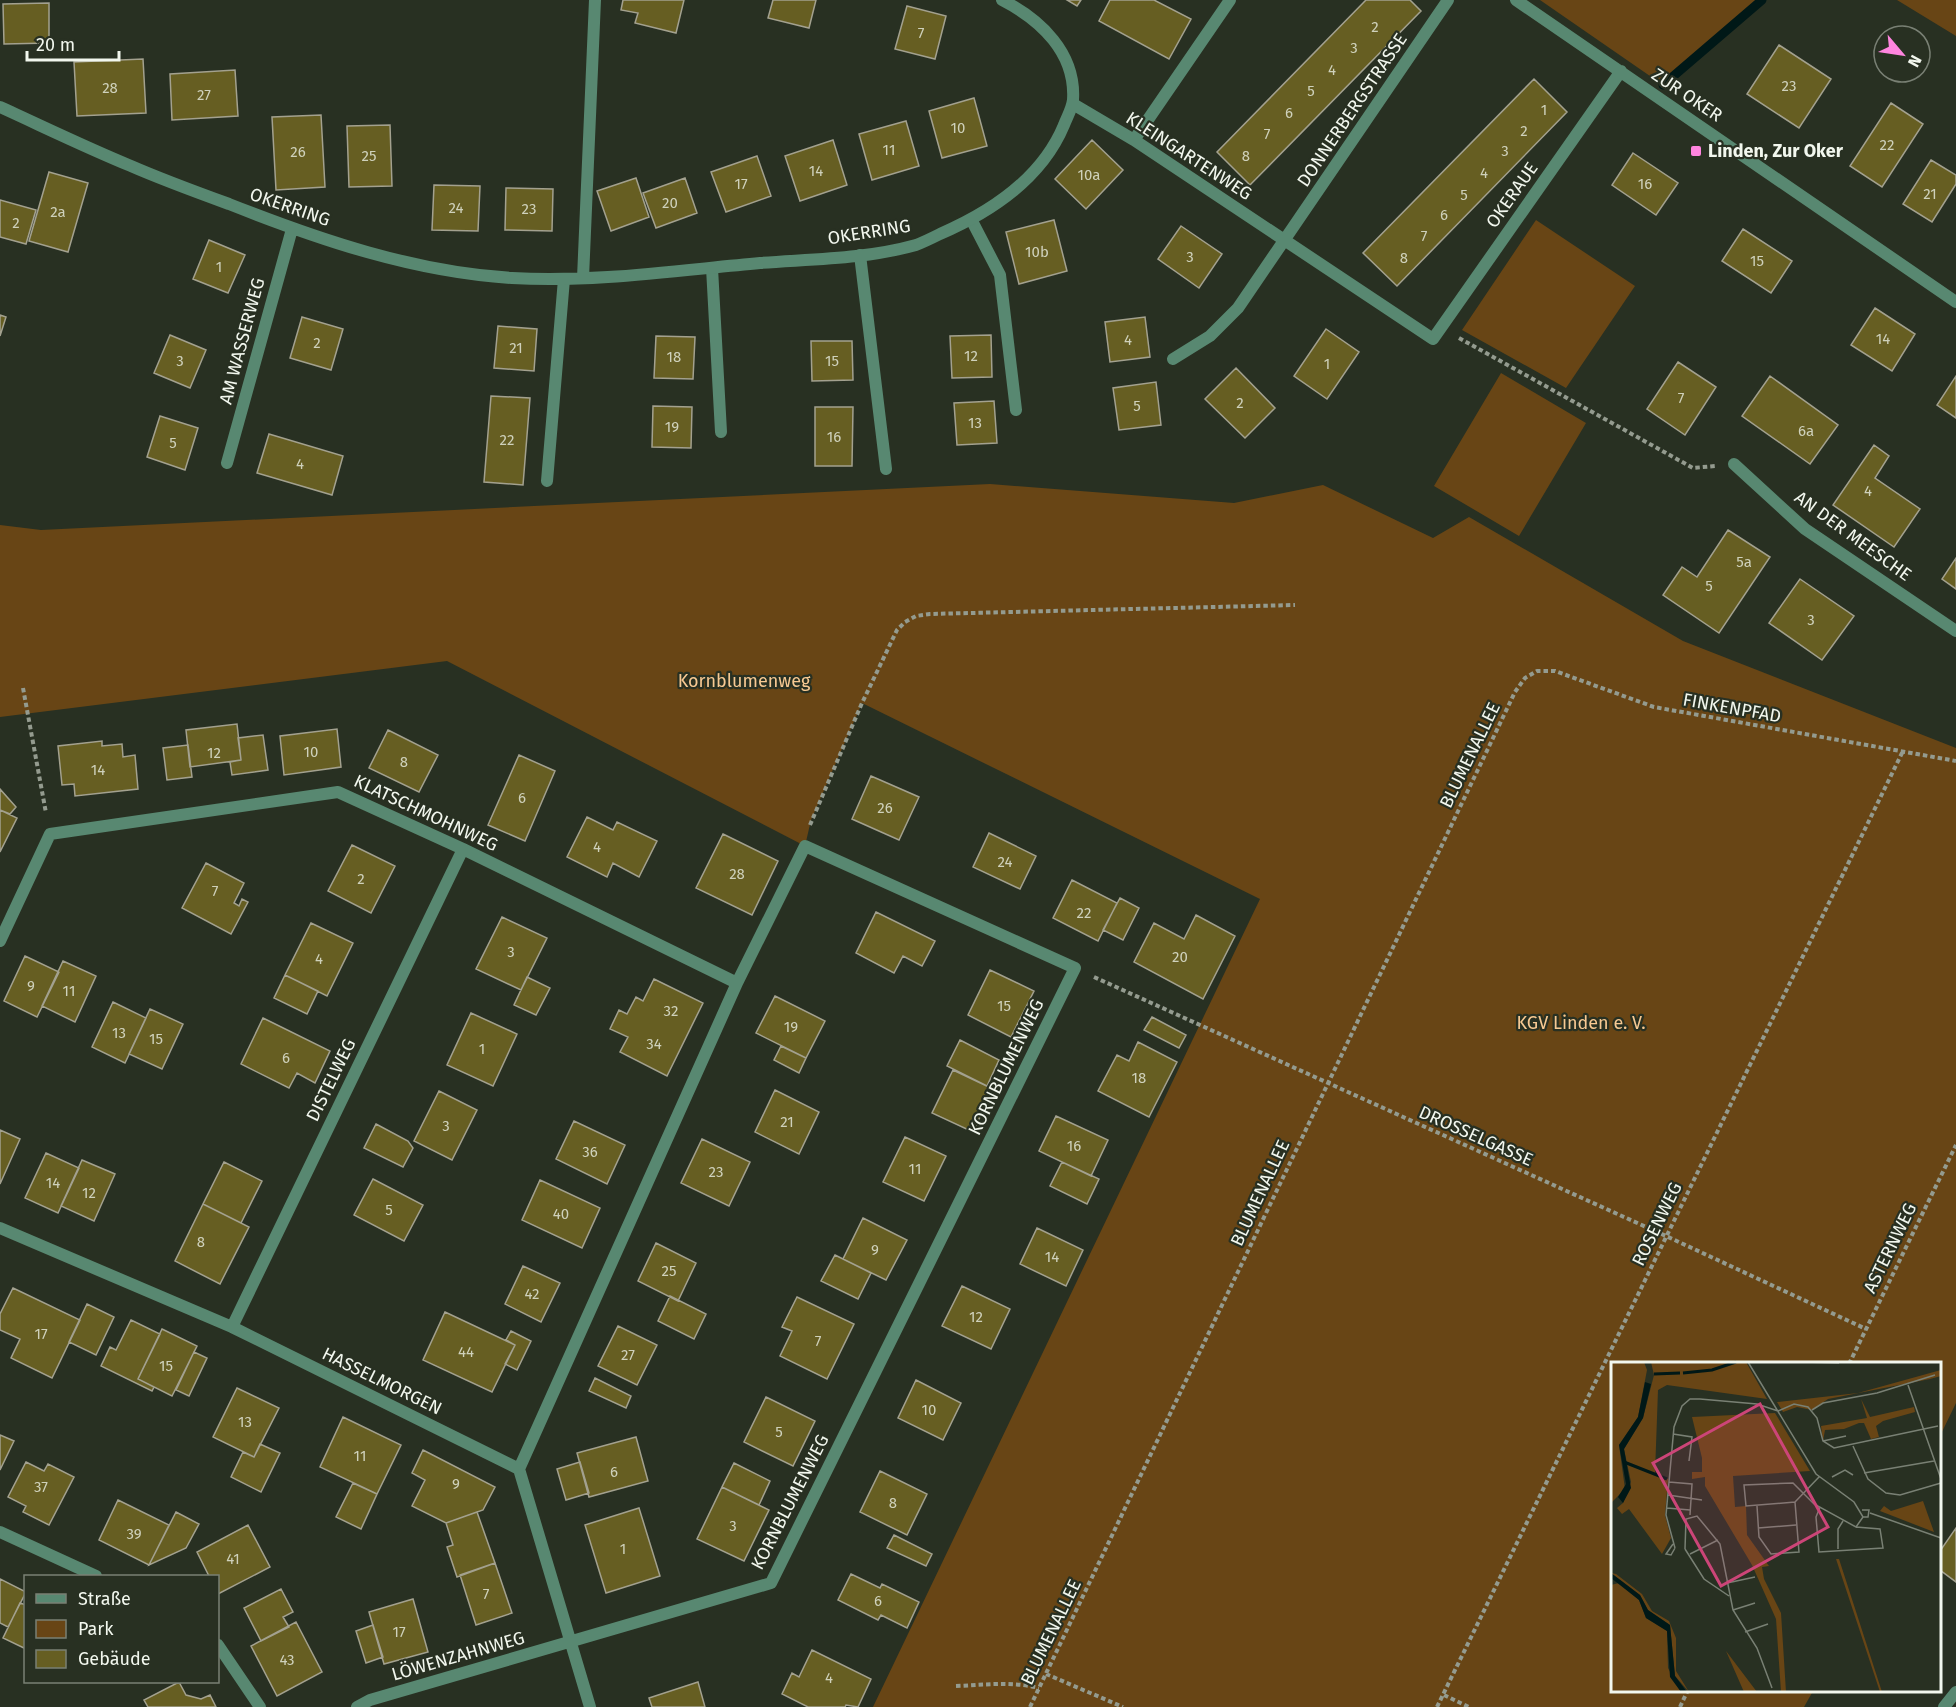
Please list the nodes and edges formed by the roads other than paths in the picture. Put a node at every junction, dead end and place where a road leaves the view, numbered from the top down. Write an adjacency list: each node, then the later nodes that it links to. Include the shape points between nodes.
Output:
1 (595, 0): 15 (street)
2 (1002, 0): 7 (street, OKERRING, via 1035,19 1053,38 1066,60)
3 (1230, 0): 9 (street)
4 (1448, 0): 12 (street, DONNERBERGSTRASSE)
5 (1516, 0): 6 (street, ZUR OKER)
6 (1621, 71): 17 (street, ZUR OKER); 18 (street, OKERAUE)
7 (1073, 104): 9 (street, KLEINGARTENWEG); 10 (street, OKERRING, via 1058,140 1040,166 1015,191)
8 (0, 107): 11 (street, OKERRING, via 130,166)
9 (1134, 140): 12 (street, KLEINGARTENWEG)
10 (972, 221): 13 (street, OKERRING, via 917,244); 20 (street, via 1000,275)
11 (292, 229): 16 (street, OKERRING, via 387,258 446,270); 22 (street, AM WASSERWEG)
12 (1284, 240): 18 (street, KLEINGARTENWEG); 19 (street, via 1238,308 1210,336)
13 (860, 255): 14 (street, OKERRING); 24 (street)
14 (712, 268): 15 (street, OKERRING); 21 (street)
15 (584, 278): 16 (street, OKERRING)
16 (564, 279): 25 (street)
17 (1956, 302)
18 (1433, 339)
19 (1173, 359)
20 (1016, 410)
21 (721, 432)
22 (228, 463)
23 (1734, 464): 26 (street, AN DER MEESCHE, via 1805,529)
24 (886, 469)
25 (547, 482)
26 (1956, 632)
27 (463, 849): 28 (street, KLATSCHMOHNWEG, via 338,792 50,834); 29 (street, KLATSCHMOHNWEG); 31 (street, DISTELWEG)
28 (0, 941)
29 (737, 983): 32 (street); 35 (street, KORNBLUMENWEG, via 805,846 1075,968 771,1583)
30 (0, 1228): 31 (street, HASSELMORGEN)
31 (232, 1327): 32 (street, HASSELMORGEN)
32 (519, 1469): 35 (street)
33 (0, 1532): 34 (street)
34 (94, 1575)
35 (570, 1642): 39 (street, LÖWENZAHNWEG); 40 (street)
36 (219, 1646): 38 (street)
37 (1956, 1692): 41 (street)
38 (260, 1707)
39 (357, 1707)
40 (590, 1707)
41 (1944, 1707)

